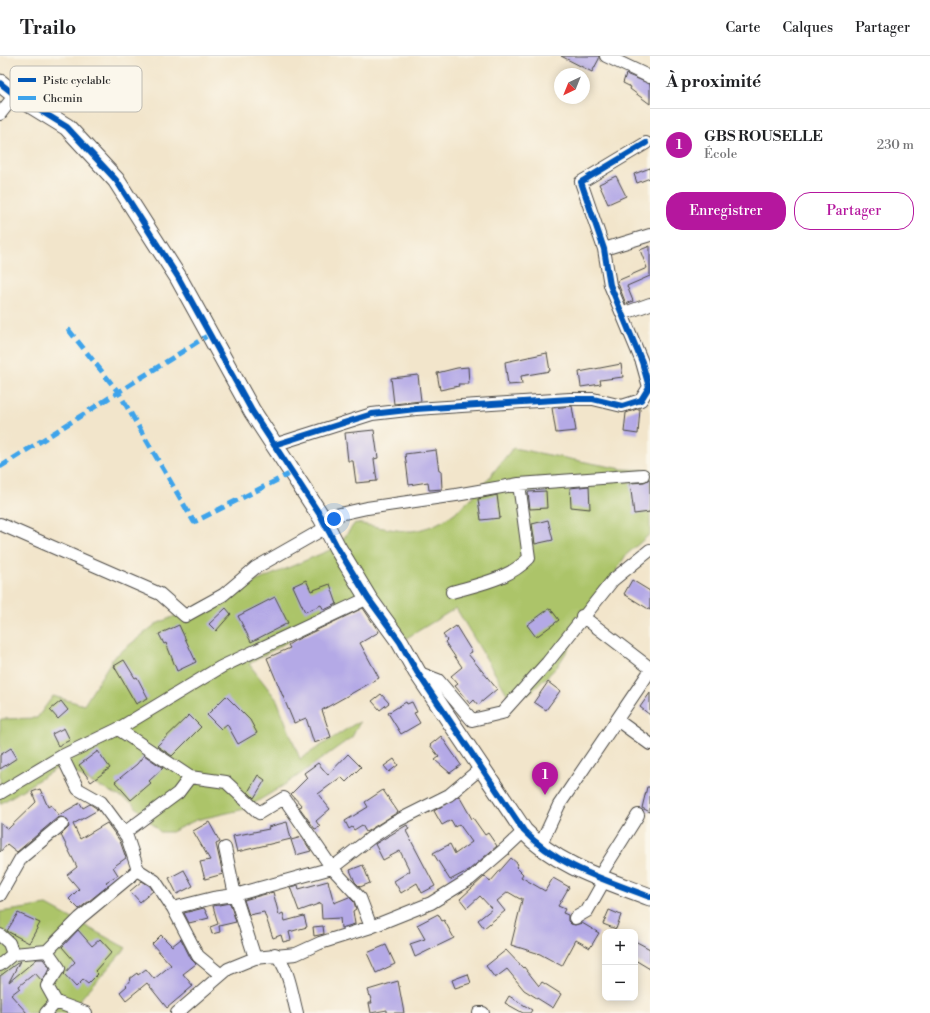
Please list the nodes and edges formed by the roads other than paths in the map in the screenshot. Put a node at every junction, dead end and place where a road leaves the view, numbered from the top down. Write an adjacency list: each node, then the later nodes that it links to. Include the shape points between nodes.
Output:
1 (606, 56): 2 (street)
2 (650, 77)
3 (0, 83): 4 (street)
4 (10, 91)
5 (10, 101): 7 (street)
6 (43, 112): 13 (street, via 67,127 116,180 178,277 252,411)
7 (0, 114)
8 (646, 143): 10 (street, via 581,182)
9 (650, 235): 10 (street)
10 (604, 249): 12 (street, via 610,285)
11 (650, 304): 12 (street)
12 (622, 314): 13 (street, via 642,362 649,387 641,400 622,406 593,399 570,399 416,409 366,416)
13 (274, 444): 16 (street)
14 (642, 475): 15 (street)
15 (518, 484): 16 (street, via 456,496 367,508); 19 (street, via 529,558 518,569 494,580)
16 (324, 522): 17 (street, via 254,568 223,594 185,616 160,594); 20 (street)
17 (0, 524)
18 (650, 550): 21 (street, via 613,580)
19 (452, 592)
20 (368, 598): 24 (street, via 400,642); 26 (street, via 221,667)
21 (582, 616): 22 (street); 24 (street, via 547,663 502,713 472,720 438,680)
22 (650, 668)
23 (650, 671): 25 (street)
24 (417, 672): 29 (street)
25 (617, 720): 27 (street); 36 (street, via 559,805)
26 (118, 729): 28 (street); 30 (street)
27 (650, 744)
28 (62, 756): 31 (street); 35 (street, via 78,789 101,802)
29 (481, 768): 34 (street); 38 (street, via 448,795 395,822)
30 (190, 777): 35 (street, via 178,793); 38 (street, via 226,782 259,813 284,798)
31 (0, 793)
32 (638, 815): 40 (street)
33 (62, 824): 41 (street, via 21,858)
34 (524, 831): 36 (street); 46 (street, via 470,879 431,903)
35 (124, 833): 39 (street)
36 (540, 846): 40 (street, via 562,861)
37 (225, 848): 42 (street)
38 (332, 868): 42 (street); 46 (street, via 360,898)
39 (138, 870): 44 (street, via 155,881); 48 (street, via 71,927)
40 (602, 878): 43 (street); 45 (street, via 587,911)
41 (0, 895)
42 (235, 895): 44 (street); 52 (street)
43 (650, 897)
44 (173, 908): 55 (street, via 198,956)
45 (575, 918)
46 (371, 927): 51 (street, via 320,943)
47 (0, 935): 49 (street, via 9,943)
48 (48, 951): 49 (street); 56 (street, via 59,968 47,986)
49 (13, 954): 53 (street)
50 (275, 954): 51 (street); 52 (street); 54 (street)
51 (296, 954): 54 (street)
52 (255, 958): 55 (street, via 228,969)
53 (0, 965)
54 (286, 972): 60 (street)
55 (221, 975): 59 (street)
56 (56, 1002): 57 (street); 58 (street)
57 (46, 1013)
58 (86, 1013)
59 (177, 1013)
60 (297, 1013)
61 (479, 1013): 62 (street)
62 (483, 1013)

